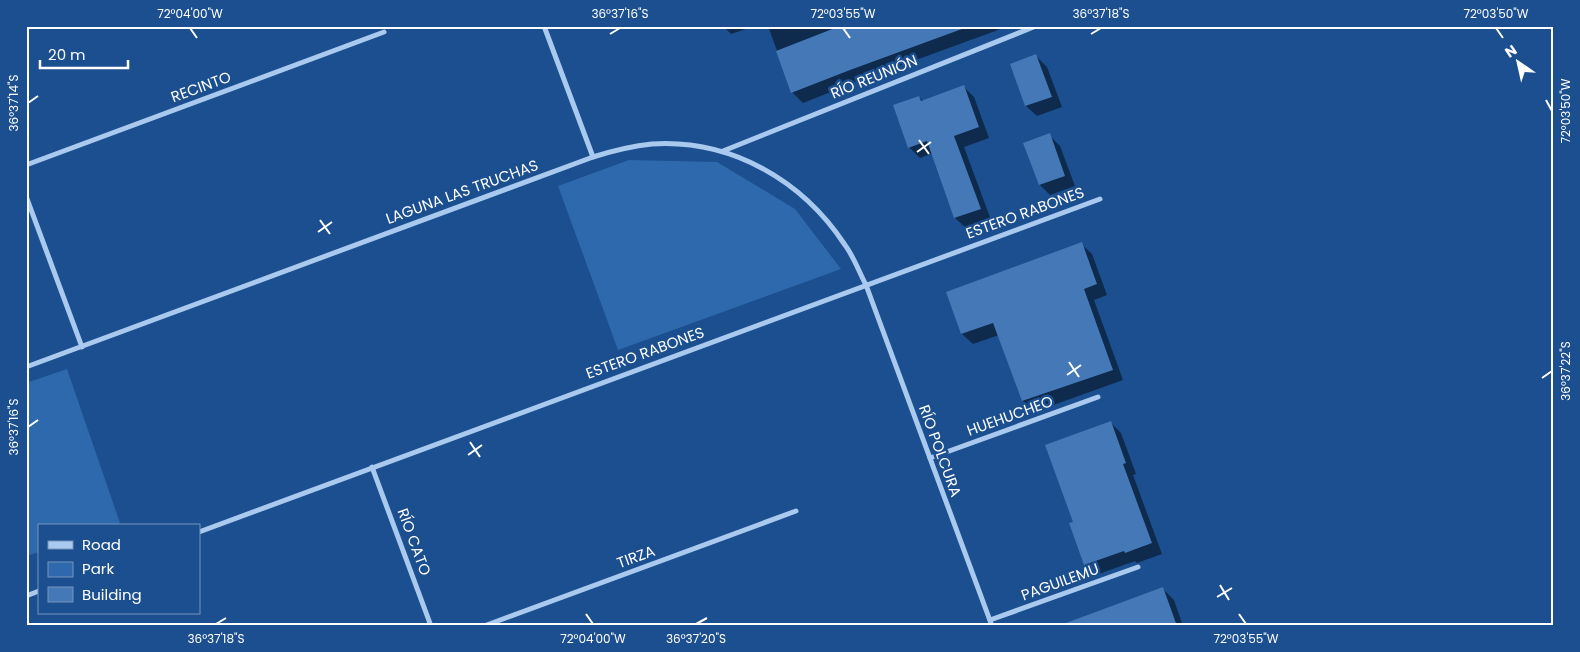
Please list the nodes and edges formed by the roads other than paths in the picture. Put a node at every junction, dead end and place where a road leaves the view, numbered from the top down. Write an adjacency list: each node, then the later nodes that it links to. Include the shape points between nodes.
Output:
1 (544, 26): 5 (street)
2 (1036, 26): 4 (street, RÍO REUNIÓN)
3 (384, 32): 6 (street, RECINTO)
4 (722, 151): 5 (street, LAGUNA LAS TRUCHAS, via 651,144); 9 (street, LAGUNA LAS TRUCHAS, via 770,171 815,207 847,246)
5 (593, 157): 10 (street, LAGUNA LAS TRUCHAS)
6 (26, 165)
7 (26, 196): 10 (street)
8 (1100, 199): 9 (street, ESTERO RABONES)
9 (866, 286): 13 (street, RÍO POLCURA); 14 (street, ESTERO RABONES)
10 (82, 347): 11 (street, LAGUNA LAS TRUCHAS)
11 (26, 367)
12 (1098, 397): 13 (street, HUEHUCHEO)
13 (930, 458): 20 (street, RÍO POLCURA)
14 (372, 467): 16 (street, ESTERO RABONES); 21 (street, RÍO CATO)
15 (796, 512): 22 (street, TIRZA)
16 (200, 532)
17 (1138, 567): 20 (street, PAGUILEMU)
18 (38, 591): 19 (street)
19 (26, 596)
20 (991, 623)
21 (431, 626)
22 (484, 626)

